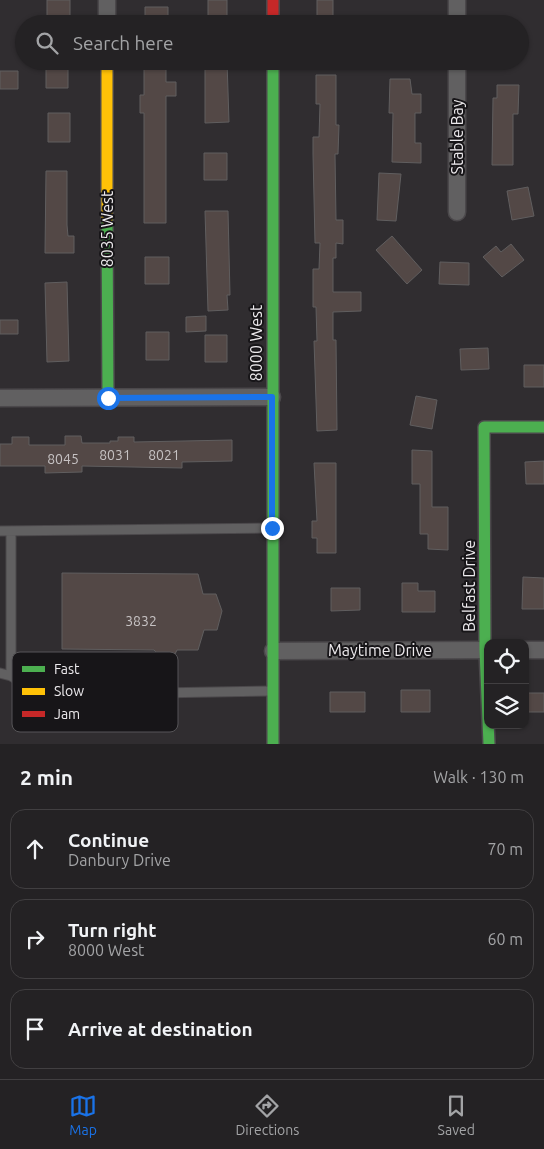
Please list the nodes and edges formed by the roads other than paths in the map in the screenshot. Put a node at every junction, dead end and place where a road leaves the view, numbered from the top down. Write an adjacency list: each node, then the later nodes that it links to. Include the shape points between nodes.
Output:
1 (107, 0): 4 (street)
2 (272, 0): 5 (street)
3 (457, 0): 6 (street)
4 (107, 15)
5 (273, 15)
6 (457, 15)
7 (107, 70): 13 (street, 8035 West)
8 (273, 70): 11 (street, 8000 West)
9 (457, 70): 10 (street, Stable Bay)
10 (456, 212)
11 (272, 397): 13 (street); 15 (street, 8000 West)
12 (0, 398): 13 (street)
13 (108, 398)
14 (544, 427): 18 (street, Belfast Drive, via 484,427)
15 (272, 528): 17 (lane); 22 (street, 8000 West)
16 (0, 531): 17 (lane)
17 (11, 531): 24 (lane)
18 (486, 639)
19 (484, 650): 22 (street, Maytime Drive)
20 (529, 650): 21 (street)
21 (544, 650)
22 (273, 651): 26 (street, 8000 West)
23 (0, 673): 24 (lane)
24 (11, 676)
25 (486, 684): 29 (street, Belfast Drive)
26 (273, 692): 27 (lane); 28 (street, 8000 West)
27 (178, 693)
28 (273, 744)
29 (489, 744)

